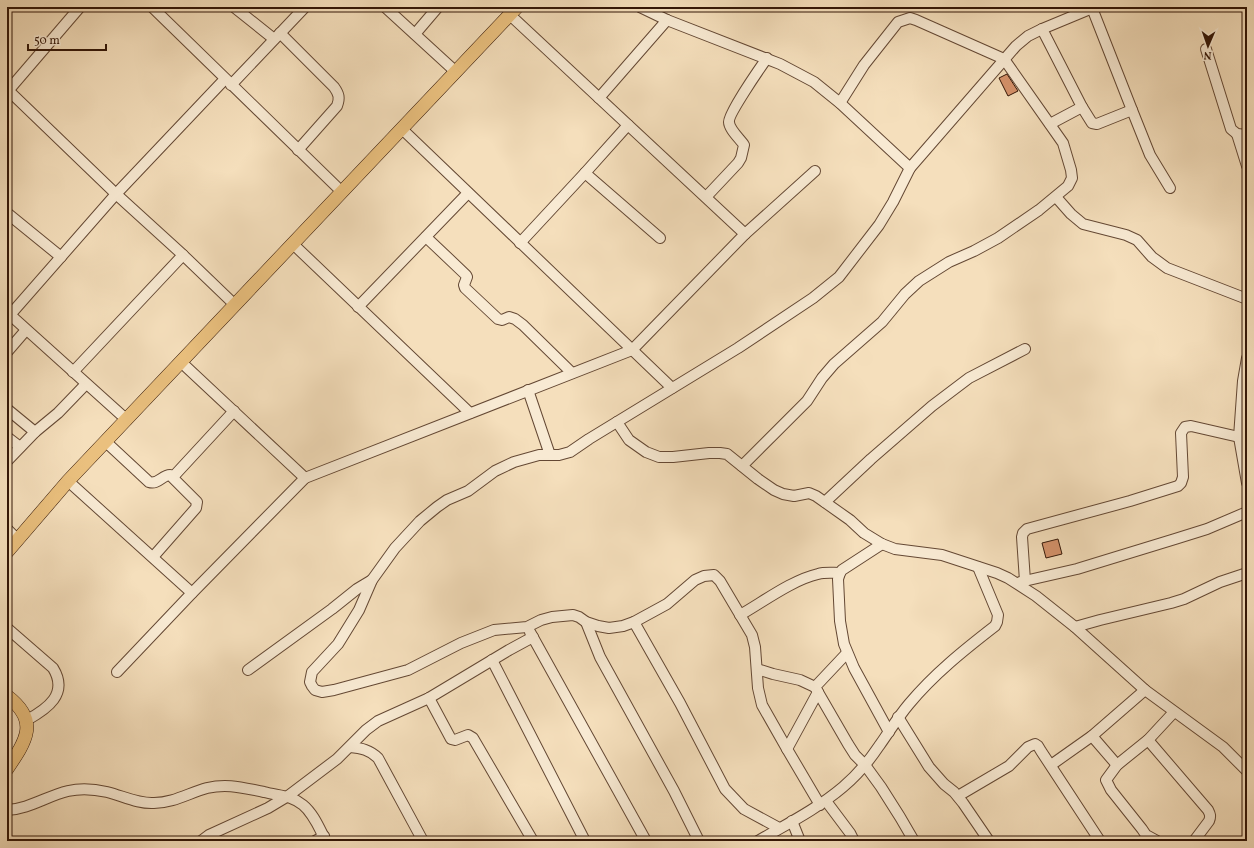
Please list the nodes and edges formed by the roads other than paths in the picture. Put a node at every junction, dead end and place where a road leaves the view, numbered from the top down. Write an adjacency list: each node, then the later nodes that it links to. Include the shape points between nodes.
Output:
1 (80, 7): 19 (street)
2 (152, 7): 18 (street)
3 (234, 7): 13 (street)
4 (305, 7): 13 (street)
5 (385, 7): 12 (street)
6 (438, 7): 12 (street)
7 (640, 7): 10 (street)
8 (1094, 7): 11 (street); 23 (street)
9 (514, 11): 17 (main road); 20 (street)
10 (667, 20): 15 (street); 20 (street)
11 (1042, 29): 16 (street, via 1028,36); 22 (street)
12 (415, 34): 17 (street)
13 (277, 36): 18 (street); 28 (street, via 334,88 339,96 337,106)
14 (1206, 49): 27 (street, via 1231,129)
15 (767, 58): 21 (street, via 814,82); 37 (street, via 729,119 730,126 744,145 741,158)
16 (1004, 59): 21 (street, via 910,18 898,22 864,65); 24 (street); 30 (street)
17 (456, 72): 26 (main road)
18 (228, 82): 28 (street); 36 (street)
19 (7, 91): 36 (street)
20 (599, 98): 25 (street)
21 (840, 103): 30 (street)
22 (1082, 106): 23 (street, via 1092,123 1097,124); 24 (street)
23 (1132, 110): 33 (street, via 1150,155)
24 (1050, 124): 38 (street, via 1063,143 1072,178 1068,186)
25 (628, 125): 32 (street); 37 (street)
26 (402, 129): 34 (main road); 35 (street)
27 (1242, 135): 29 (street)
28 (298, 150): 34 (street)
29 (1247, 166)
30 (910, 168): 60 (street, via 879,225 839,276 813,298)
31 (815, 171): 40 (street)
32 (586, 173): 42 (street); 43 (street)
33 (1170, 188)
34 (342, 192): 44 (main road)
35 (468, 193): 41 (street); 43 (street)
36 (116, 194): 45 (street); 46 (street)
37 (706, 197): 40 (street)
38 (1056, 197): 47 (street, via 1083,224 1137,240 1152,257 1167,268); 74 (street, via 998,238 949,262 919,281 882,322 834,364 806,401)
39 (7, 213): 46 (street)
40 (745, 234): 53 (street)
41 (426, 237): 49 (street); 58 (street, via 464,273 467,277 465,288 492,314 500,320 509,317 515,319)
42 (660, 238)
43 (520, 243): 53 (street)
44 (293, 244): 48 (main road); 49 (street)
45 (183, 255): 48 (street); 57 (street)
46 (61, 257): 50 (street)
47 (1247, 299)
48 (235, 305): 56 (main road)
49 (358, 307): 64 (street)
50 (9, 314): 51 (street)
51 (26, 330): 54 (street); 57 (street)
52 (1026, 349): 79 (street, via 969,378 932,406 871,458)
53 (632, 350): 58 (street); 60 (street)
54 (7, 352)
55 (1247, 358): 69 (street)
56 (181, 362): 63 (street); 65 (main road)
57 (73, 372): 59 (street)
58 (572, 373): 61 (street)
59 (86, 384): 65 (street); 67 (street)
60 (672, 388): 66 (street)
61 (528, 390): 64 (street); 72 (street)
62 (7, 409): 67 (street)
63 (234, 411): 75 (street); 76 (street)
64 (470, 413): 76 (street)
65 (127, 420): 70 (main road)
66 (618, 422): 72 (street, via 570,452); 74 (street, via 629,440 646,452 659,457 720,453 727,454)
67 (35, 432): 71 (street)
68 (7, 437): 71 (street)
69 (1239, 437): 78 (street); 90 (street, via 1185,426 1181,433 1183,477 1178,486 1027,528 1022,537)
70 (106, 442): 75 (street, via 149,482 156,482 168,475); 77 (main road)
71 (20, 447): 73 (street)
72 (550, 455): 89 (street, via 539,455 514,462 437,507 395,548)
73 (7, 461)
74 (742, 466): 79 (street, via 763,483 783,494 794,496 809,493)
75 (173, 477): 85 (street, via 196,500 197,506)
76 (305, 478): 91 (street)
77 (68, 481): 82 (main road); 85 (street)
78 (1247, 483)
79 (825, 502): 83 (street)
80 (1247, 512): 90 (street, via 1208,529 1077,569)
81 (7, 529): 82 (street)
82 (17, 539): 84 (main road)
83 (882, 544): 86 (street, via 895,549 942,555); 87 (street)
84 (7, 552)
85 (153, 557): 91 (street)
86 (978, 567): 90 (street); 109 (street, via 998,615 997,622 945,666)
87 (840, 573): 92 (street, via 819,573 806,577); 99 (street, via 840,621)
88 (1247, 573): 96 (street, via 1184,599)
89 (372, 580): 95 (street, via 349,628 312,672 310,682 315,690 334,690 396,674 476,636 494,630); 102 (street)
90 (1021, 582): 96 (street)
91 (192, 593): 103 (street)
92 (740, 615): 94 (street, via 720,580 710,575 695,580 667,604); 101 (street, via 752,635)
93 (586, 622): 94 (street, via 610,628); 95 (street, via 573,615 564,615 541,620); 133 (street, via 600,657)
94 (634, 622): 126 (street, via 725,789 744,809)
95 (527, 627): 98 (street)
96 (1075, 627): 105 (street)
97 (7, 628): 110 (street, via 57,674 56,695 46,708)
98 (533, 638): 100 (street); 132 (street)
99 (847, 653): 104 (street); 111 (street)
100 (492, 660): 107 (street); 131 (street)
101 (757, 669): 104 (street, via 800,680); 115 (street, via 762,705)
102 (248, 670)
103 (117, 672)
104 (816, 689): 115 (street); 116 (street, via 851,749)
105 (1145, 690): 108 (street); 112 (street)
106 (7, 696): 110 (main road, via 23,711)
107 (429, 698): 114 (street, via 378,721); 130 (street, via 451,738 455,740 468,735 473,738)
108 (1174, 712): 113 (street); 120 (street, via 1223,747)
109 (898, 717): 111 (street); 122 (street, via 929,768)
110 (27, 720): 119 (main road, via 25,740)
111 (889, 732): 116 (street)
112 (1092, 736): 117 (street); 118 (street)
113 (1148, 740): 118 (street); 141 (street, via 1210,813 1209,821)
114 (350, 747): 121 (street); 129 (street, via 368,751 378,758)
115 (786, 749): 123 (street)
116 (865, 765): 123 (street, via 844,787); 137 (street, via 892,803)
117 (1050, 765): 122 (street, via 1038,746 1031,745 1009,766); 139 (street)
118 (1117, 765): 140 (street, via 1106,779 1106,783 1146,835)
119 (7, 769)
120 (1247, 771)
121 (288, 796): 124 (street, via 218,786 171,801 154,803 92,789 79,789); 127 (street, via 308,810); 128 (street)
122 (958, 796): 138 (street)
123 (823, 803): 125 (street); 136 (street)
124 (7, 810)
125 (792, 821): 126 (street); 135 (street)
126 (779, 828): 134 (street)
127 (322, 839)
128 (201, 841)
129 (423, 841)
130 (533, 841)
131 (584, 841)
132 (646, 841)
133 (699, 841)
134 (758, 841)
135 (800, 841)
136 (854, 841)
137 (914, 841)
138 (989, 841)
139 (1100, 841)
140 (1157, 841)
141 (1194, 841)

